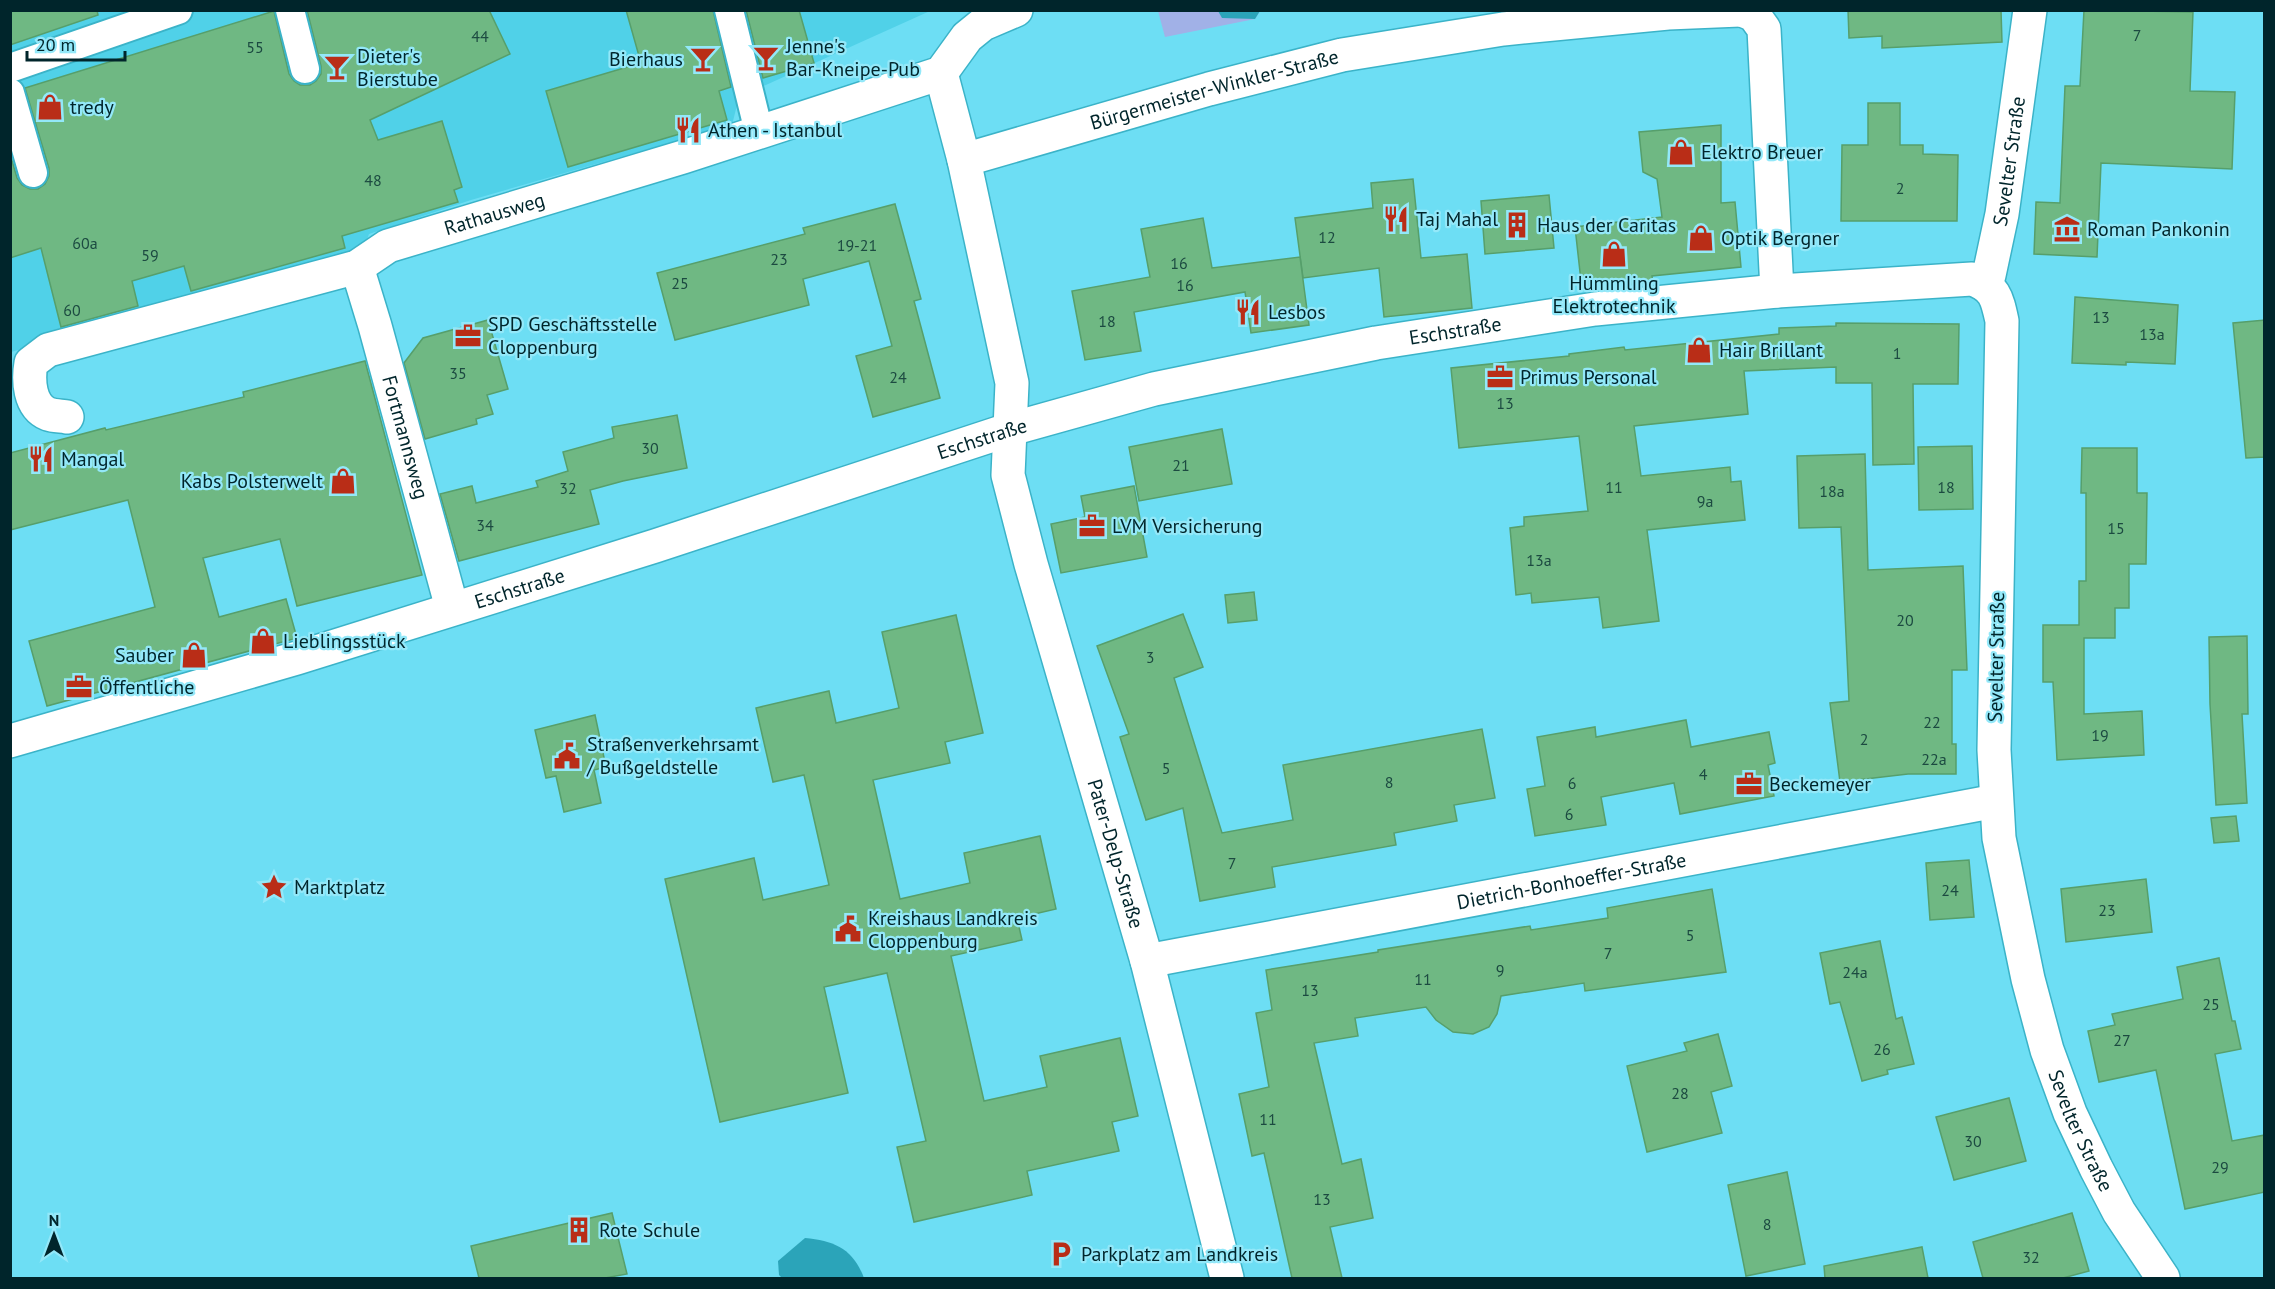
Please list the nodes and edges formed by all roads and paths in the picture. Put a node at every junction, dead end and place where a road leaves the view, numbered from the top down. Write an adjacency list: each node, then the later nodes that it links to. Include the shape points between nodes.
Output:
1 (178, 10): 7 (street)
2 (290, 10): 8 (street)
3 (729, 10): 11 (street)
4 (1016, 10): 9 (street, via 983,24 967,37)
5 (1741, 10): 12 (street, Bürgermeister-Winkler-Straße, via 1503,29 1342,55 1209,88); 16 (street, Bürgermeister-Winkler-Straße, via 1754,15 1764,29)
6 (2030, 10): 15 (street, Sevelter Straße, via 2002,214)
7 (10, 68)
8 (305, 69)
9 (941, 73): 11 (street, Rathausweg); 12 (street)
10 (10, 93): 13 (street)
11 (759, 132): 14 (street, Rathausweg, via 388,246)
12 (964, 160): 18 (street, via 1012,383)
13 (33, 173)
14 (357, 267): 17 (street, Rathausweg, via 48,350 31,363 28,380 35,402 47,414); 19 (street, Fortmannsweg)
15 (1984, 284): 16 (street, Eschstraße, via 1972,279); 21 (street, Sevelter Straße, via 1997,299 2002,321)
16 (1777, 291): 18 (street, Eschstraße, via 1595,309 1376,343 1154,389)
17 (68, 417)
18 (1011, 429): 19 (street, Eschstraße); 22 (street, Pater-Delp-Straße, via 1008,475)
19 (452, 608): 20 (street, Eschstraße, via 297,658)
20 (10, 741)
21 (1996, 801): 22 (street, Dietrich-Bonhoeffer-Straße); 24 (street, Sevelter Straße, via 1999,838 2047,1050 2096,1168 2119,1212)
22 (1147, 961): 23 (street, Pater-Delp-Straße)
23 (1227, 1278)
24 (2163, 1278)

